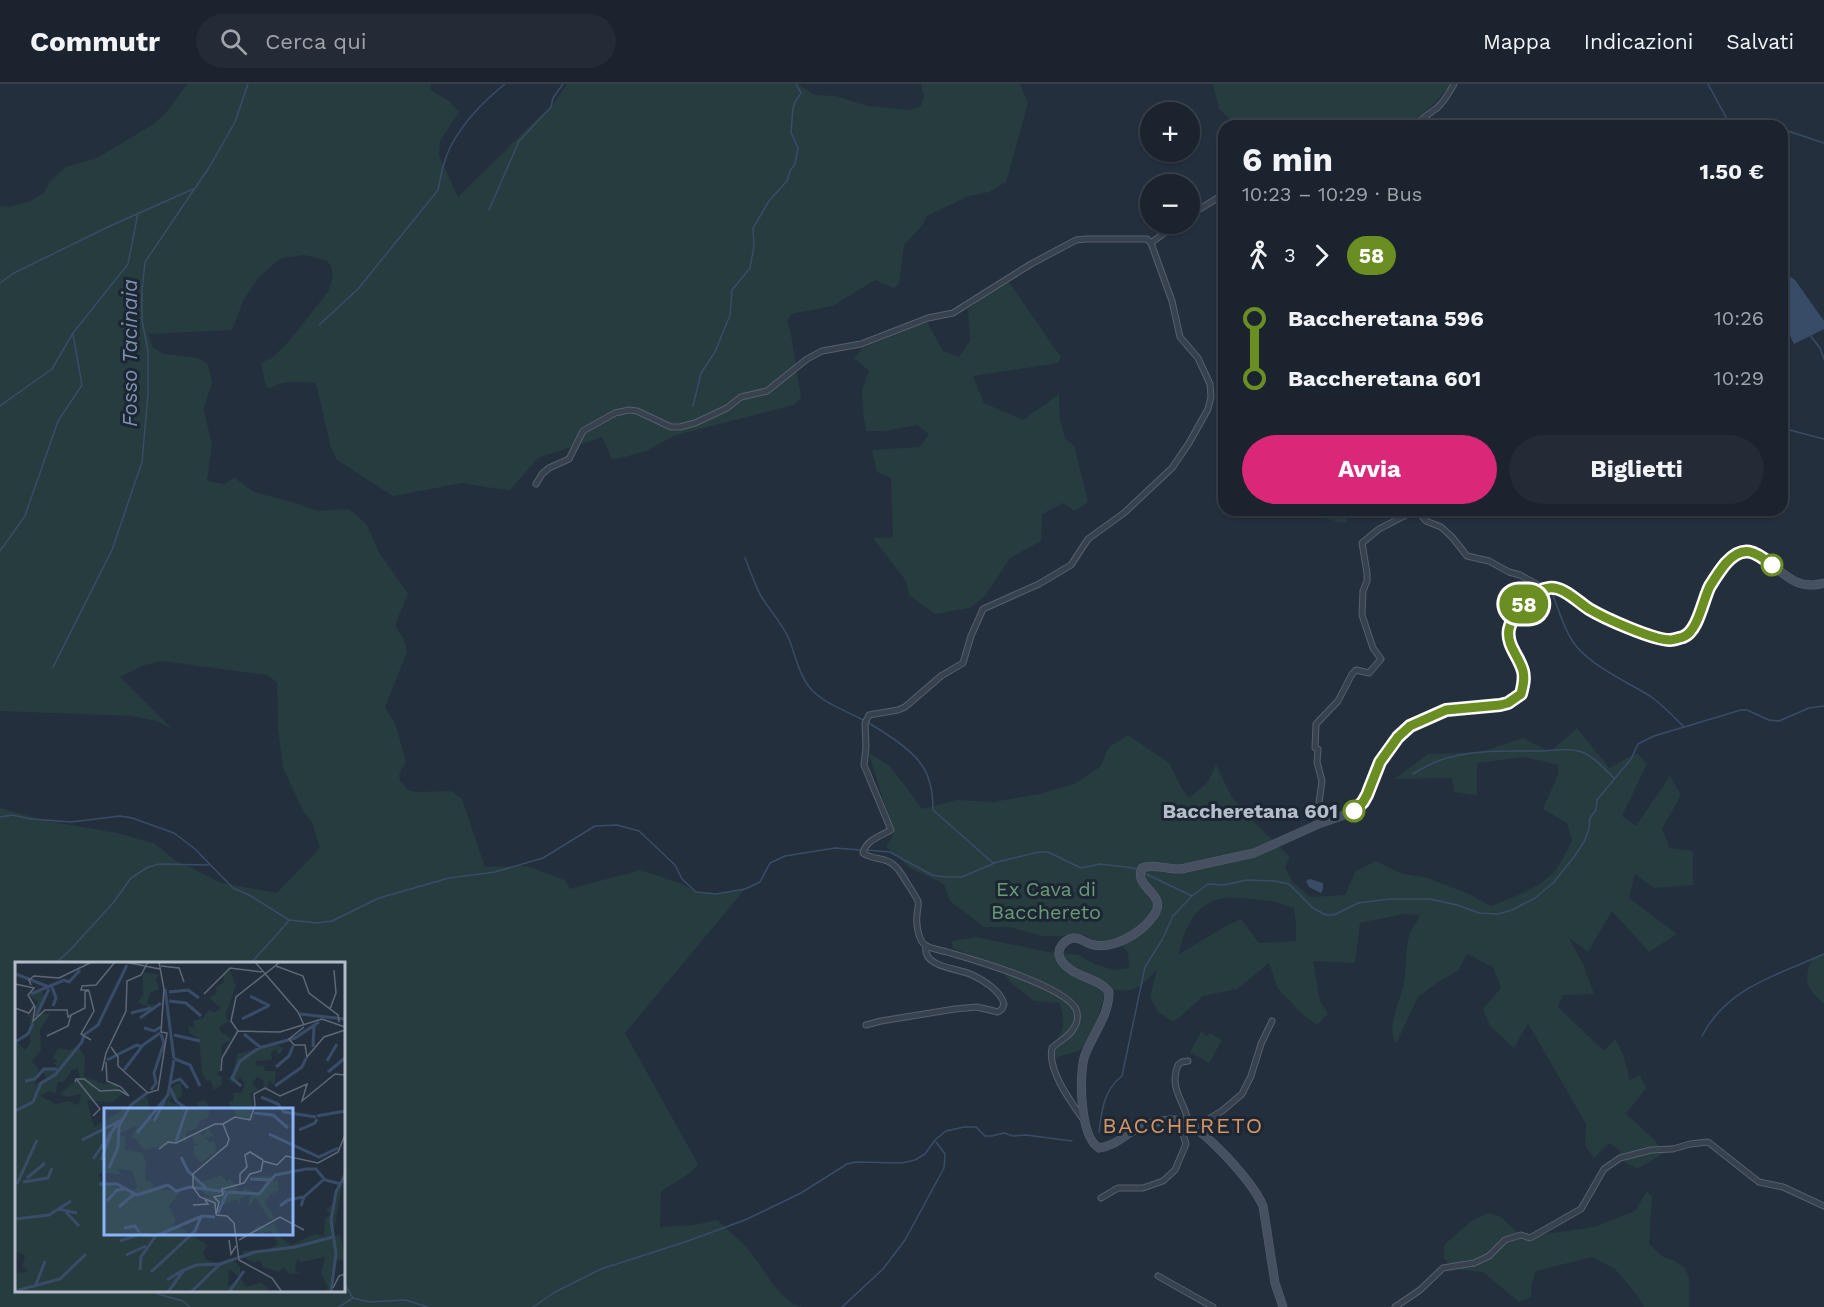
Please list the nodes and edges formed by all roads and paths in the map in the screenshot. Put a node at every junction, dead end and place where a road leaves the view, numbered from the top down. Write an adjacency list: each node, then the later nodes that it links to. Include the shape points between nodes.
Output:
1 (1454, 84): 2 (street, via 1437,108)
2 (1420, 120)
3 (1218, 198): 4 (street)
4 (1200, 209)
5 (1160, 234): 6 (street)
6 (1149, 241): 7 (street, via 1076,240 953,314 928,318 861,344 822,351 767,391 741,397 695,423 671,427 637,411 615,413 583,431 569,459 549,468); 13 (street, via 1172,301 1180,337 1198,358 1210,384 1208,409 1189,443 1172,468 1124,513 1088,539 1071,565 1039,585 983,609 963,663 905,707 866,718 864,765 891,827 890,832 868,843 863,853 890,861 903,877 918,902 916,921)
7 (536, 484)
8 (1404, 516): 12 (street, via 1362,543 1367,582 1362,615 1381,659 1369,673 1356,670 1352,674 1338,701 1316,724 1315,748 1322,781)
9 (1422, 516): 11 (street, via 1441,527 1467,556 1489,561)
10 (1824, 583): 11 (street, via 1802,585 1761,556 1738,552 1710,586 1692,630 1670,640 1617,623 1557,589)
11 (1545, 589): 12 (street, via 1527,600 1509,630 1508,639 1523,671 1521,694 1500,705 1446,710 1410,726 1380,762 1363,802 1353,812)
12 (1316, 825): 17 (street, via 1254,853 1181,869 1149,865 1140,872 1141,881 1158,903 1156,913 1146,924 1113,944 1090,944 1076,938 1061,946 1060,958 1066,965 1109,992 1101,1023 1085,1056)
13 (926, 946): 15 (street, via 925,952 934,962 967,972 987,984 1002,998 1002,1009 943,1010); 17 (street, via 1028,979 1056,992 1075,1007 1076,1025 1051,1053 1067,1097)
14 (1272, 1021): 19 (street, via 1242,1094 1222,1111)
15 (866, 1025)
16 (1188, 1061): 19 (street, via 1178,1065 1175,1088)
17 (1083, 1119): 18 (street, via 1088,1136 1099,1148 1112,1145 1140,1127)
18 (1176, 1120): 19 (street); 20 (street, via 1186,1143 1175,1170 1162,1181 1143,1188 1118,1188)
19 (1191, 1127): 24 (street, via 1223,1154 1258,1194)
20 (1101, 1197)
21 (1824, 1206): 25 (street, via 1783,1187 1759,1182 1708,1142 1641,1152 1620,1158 1604,1169 1581,1209 1530,1238 1521,1235 1505,1240 1489,1256 1474,1263 1443,1268)
22 (1158, 1276): 23 (street)
23 (1213, 1307)
24 (1283, 1307)
25 (1395, 1307)

